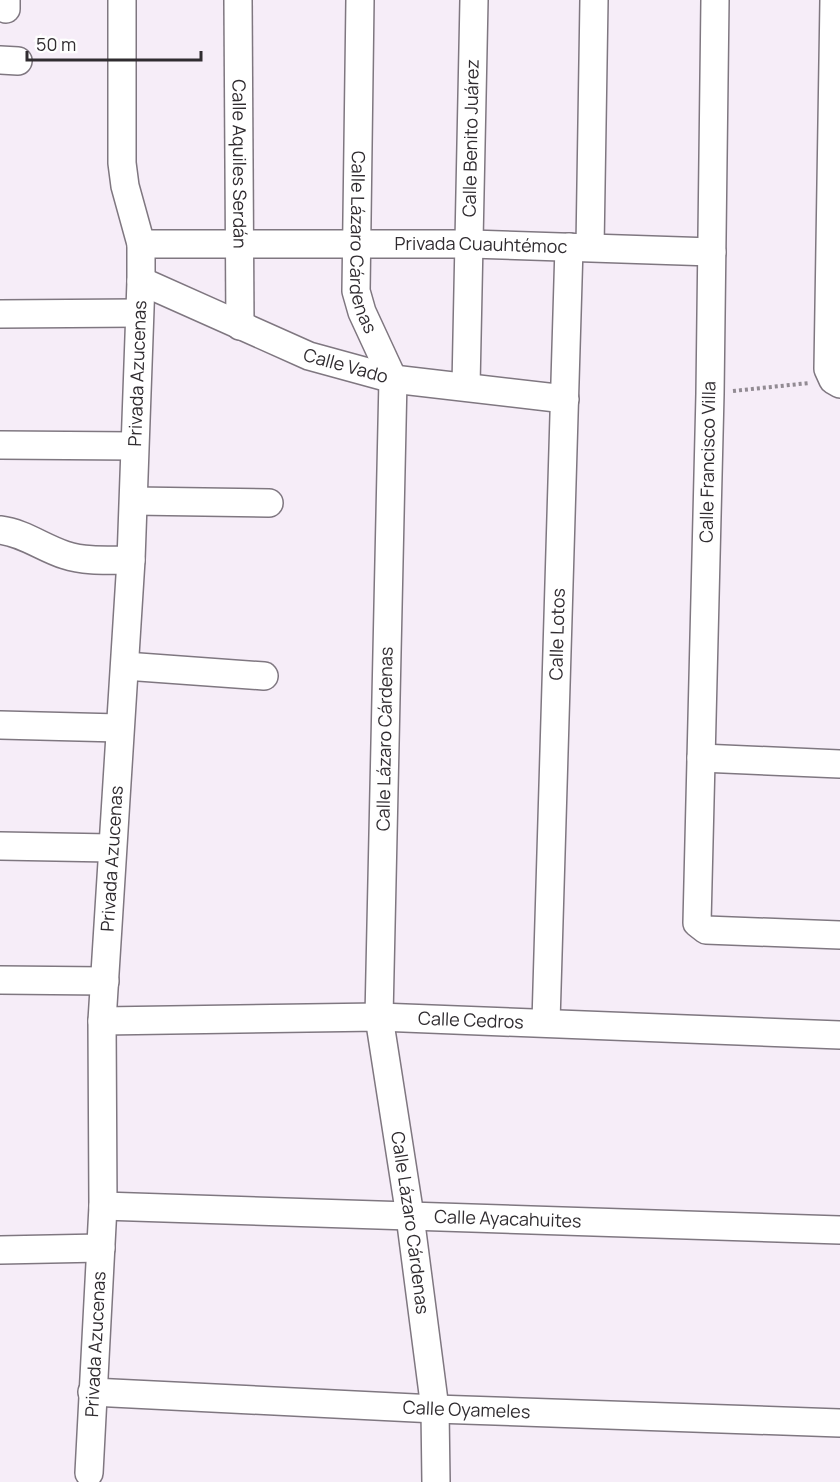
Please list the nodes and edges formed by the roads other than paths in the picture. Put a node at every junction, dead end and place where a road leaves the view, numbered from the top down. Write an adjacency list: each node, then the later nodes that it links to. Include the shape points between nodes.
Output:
1 (122, 0): 10 (street, Privada Azucenas, via 122,163)
2 (238, 0): 8 (street, Calle Aquiles Serdán)
3 (360, 0): 9 (street, Calle Lázaro Cárdenas)
4 (474, 0): 11 (street, Calle Benito Juárez)
5 (594, 0): 12 (street, Calle Lotos)
6 (715, 0): 13 (street, Calle Francisco Villa)
7 (834, 0): 19 (street, via 828,369)
8 (237, 242): 9 (street, Privada Cuauhtémoc); 10 (street, Privada Cuauhtémoc); 17 (street, Calle Aquiles Serdán)
9 (357, 243): 11 (street, Privada Cuauhtémoc); 18 (street, Calle Lázaro Cárdenas, via 356,291)
10 (141, 244): 14 (street, Privada Azucenas)
11 (471, 244): 12 (street, Privada Cuauhtémoc); 20 (street, Calle Benito Juárez)
12 (580, 247): 13 (street, Privada Cuauhtémoc); 21 (street, Calle Lotos)
13 (712, 252): 32 (street, Calle Francisco Villa)
14 (141, 281): 15 (street, Privada Azucenas); 17 (street, Calle Vado)
15 (138, 313): 16 (street); 23 (street, Privada Azucenas)
16 (0, 314)
17 (240, 326): 18 (street, Calle Vado, via 309,356)
18 (393, 379): 20 (street, Calle Vado); 39 (street, Calle Lázaro Cárdenas)
19 (837, 382)
20 (466, 386): 21 (street, Calle Vado)
21 (565, 399): 41 (street, Calle Lotos)
22 (0, 445): 23 (street)
23 (134, 446): 24 (street, Privada Azucenas)
24 (134, 501): 25 (street); 27 (street, Privada Azucenas)
25 (269, 503)
26 (0, 530): 27 (street, via 82,560)
27 (131, 560): 28 (street, Privada Azucenas)
28 (125, 666): 29 (street); 31 (street, Privada Azucenas)
29 (264, 676)
30 (0, 725): 31 (street)
31 (119, 728): 35 (street, Privada Azucenas)
32 (701, 758): 33 (street); 36 (street, Calle Francisco Villa, via 697,923 706,930)
33 (840, 764)
34 (0, 846): 35 (street)
35 (111, 848): 38 (street, Privada Azucenas)
36 (840, 935)
37 (0, 980): 38 (street)
38 (105, 981): 40 (street, Privada Azucenas)
39 (379, 1017): 40 (street, Calle Cedros); 41 (street, Calle Cedros); 44 (street, Calle Lázaro Cárdenas)
40 (102, 1021): 43 (street, Privada Azucenas)
41 (546, 1022): 42 (street, Calle Cedros)
42 (840, 1035)
43 (103, 1206): 44 (street, Calle Ayacahuites); 46 (street, Privada Azucenas)
44 (410, 1215): 45 (street, Calle Ayacahuites); 49 (street, Calle Lázaro Cárdenas)
45 (840, 1230)
46 (101, 1248): 47 (street); 48 (street, Privada Azucenas)
47 (0, 1250)
48 (92, 1392): 49 (street, Calle Oyameles); 51 (street, Privada Azucenas)
49 (435, 1409): 50 (street, Calle Oyameles); 52 (street, Calle Lázaro Cárdenas)
50 (840, 1423)
51 (89, 1473)
52 (436, 1482)

